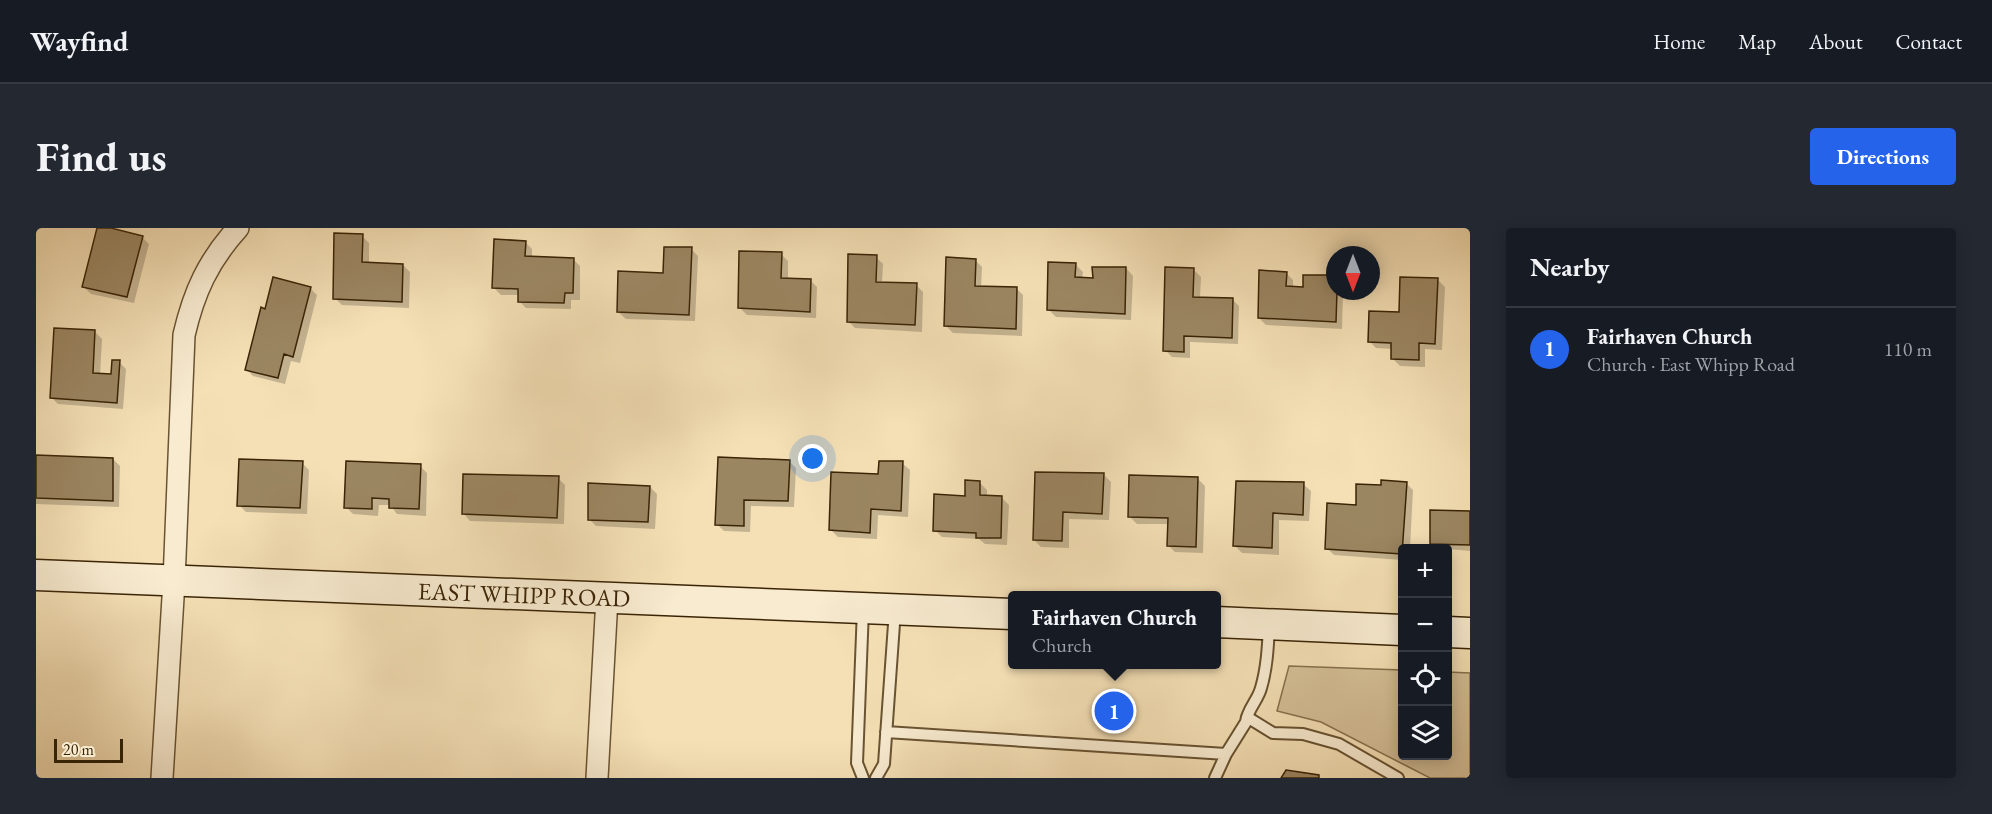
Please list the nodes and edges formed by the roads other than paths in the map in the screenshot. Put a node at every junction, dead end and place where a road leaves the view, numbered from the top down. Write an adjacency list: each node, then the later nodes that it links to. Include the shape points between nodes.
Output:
1 (238, 228): 3 (street, via 206,269 184,335)
2 (36, 575): 3 (main road, EAST WHIPP ROAD)
3 (174, 581): 4 (main road, EAST WHIPP ROAD); 16 (street)
4 (607, 598): 5 (main road, EAST WHIPP ROAD); 17 (street)
5 (863, 609): 6 (main road, EAST WHIPP ROAD); 18 (lane, via 856,763)
6 (895, 610): 7 (main road, EAST WHIPP ROAD); 14 (lane)
7 (1008, 614)
8 (1221, 622): 9 (main road)
9 (1269, 625): 10 (main road); 13 (lane, via 1261,689)
10 (1398, 630)
11 (1452, 632): 12 (main road)
12 (1470, 633)
13 (1246, 717): 15 (lane); 21 (lane, via 1273,733 1303,734 1339,744)
14 (886, 732): 15 (lane); 19 (lane, via 884,764)
15 (1226, 754): 20 (lane)
16 (162, 778)
17 (597, 778)
18 (863, 778)
19 (876, 778)
20 (1215, 778)
21 (1398, 778)

